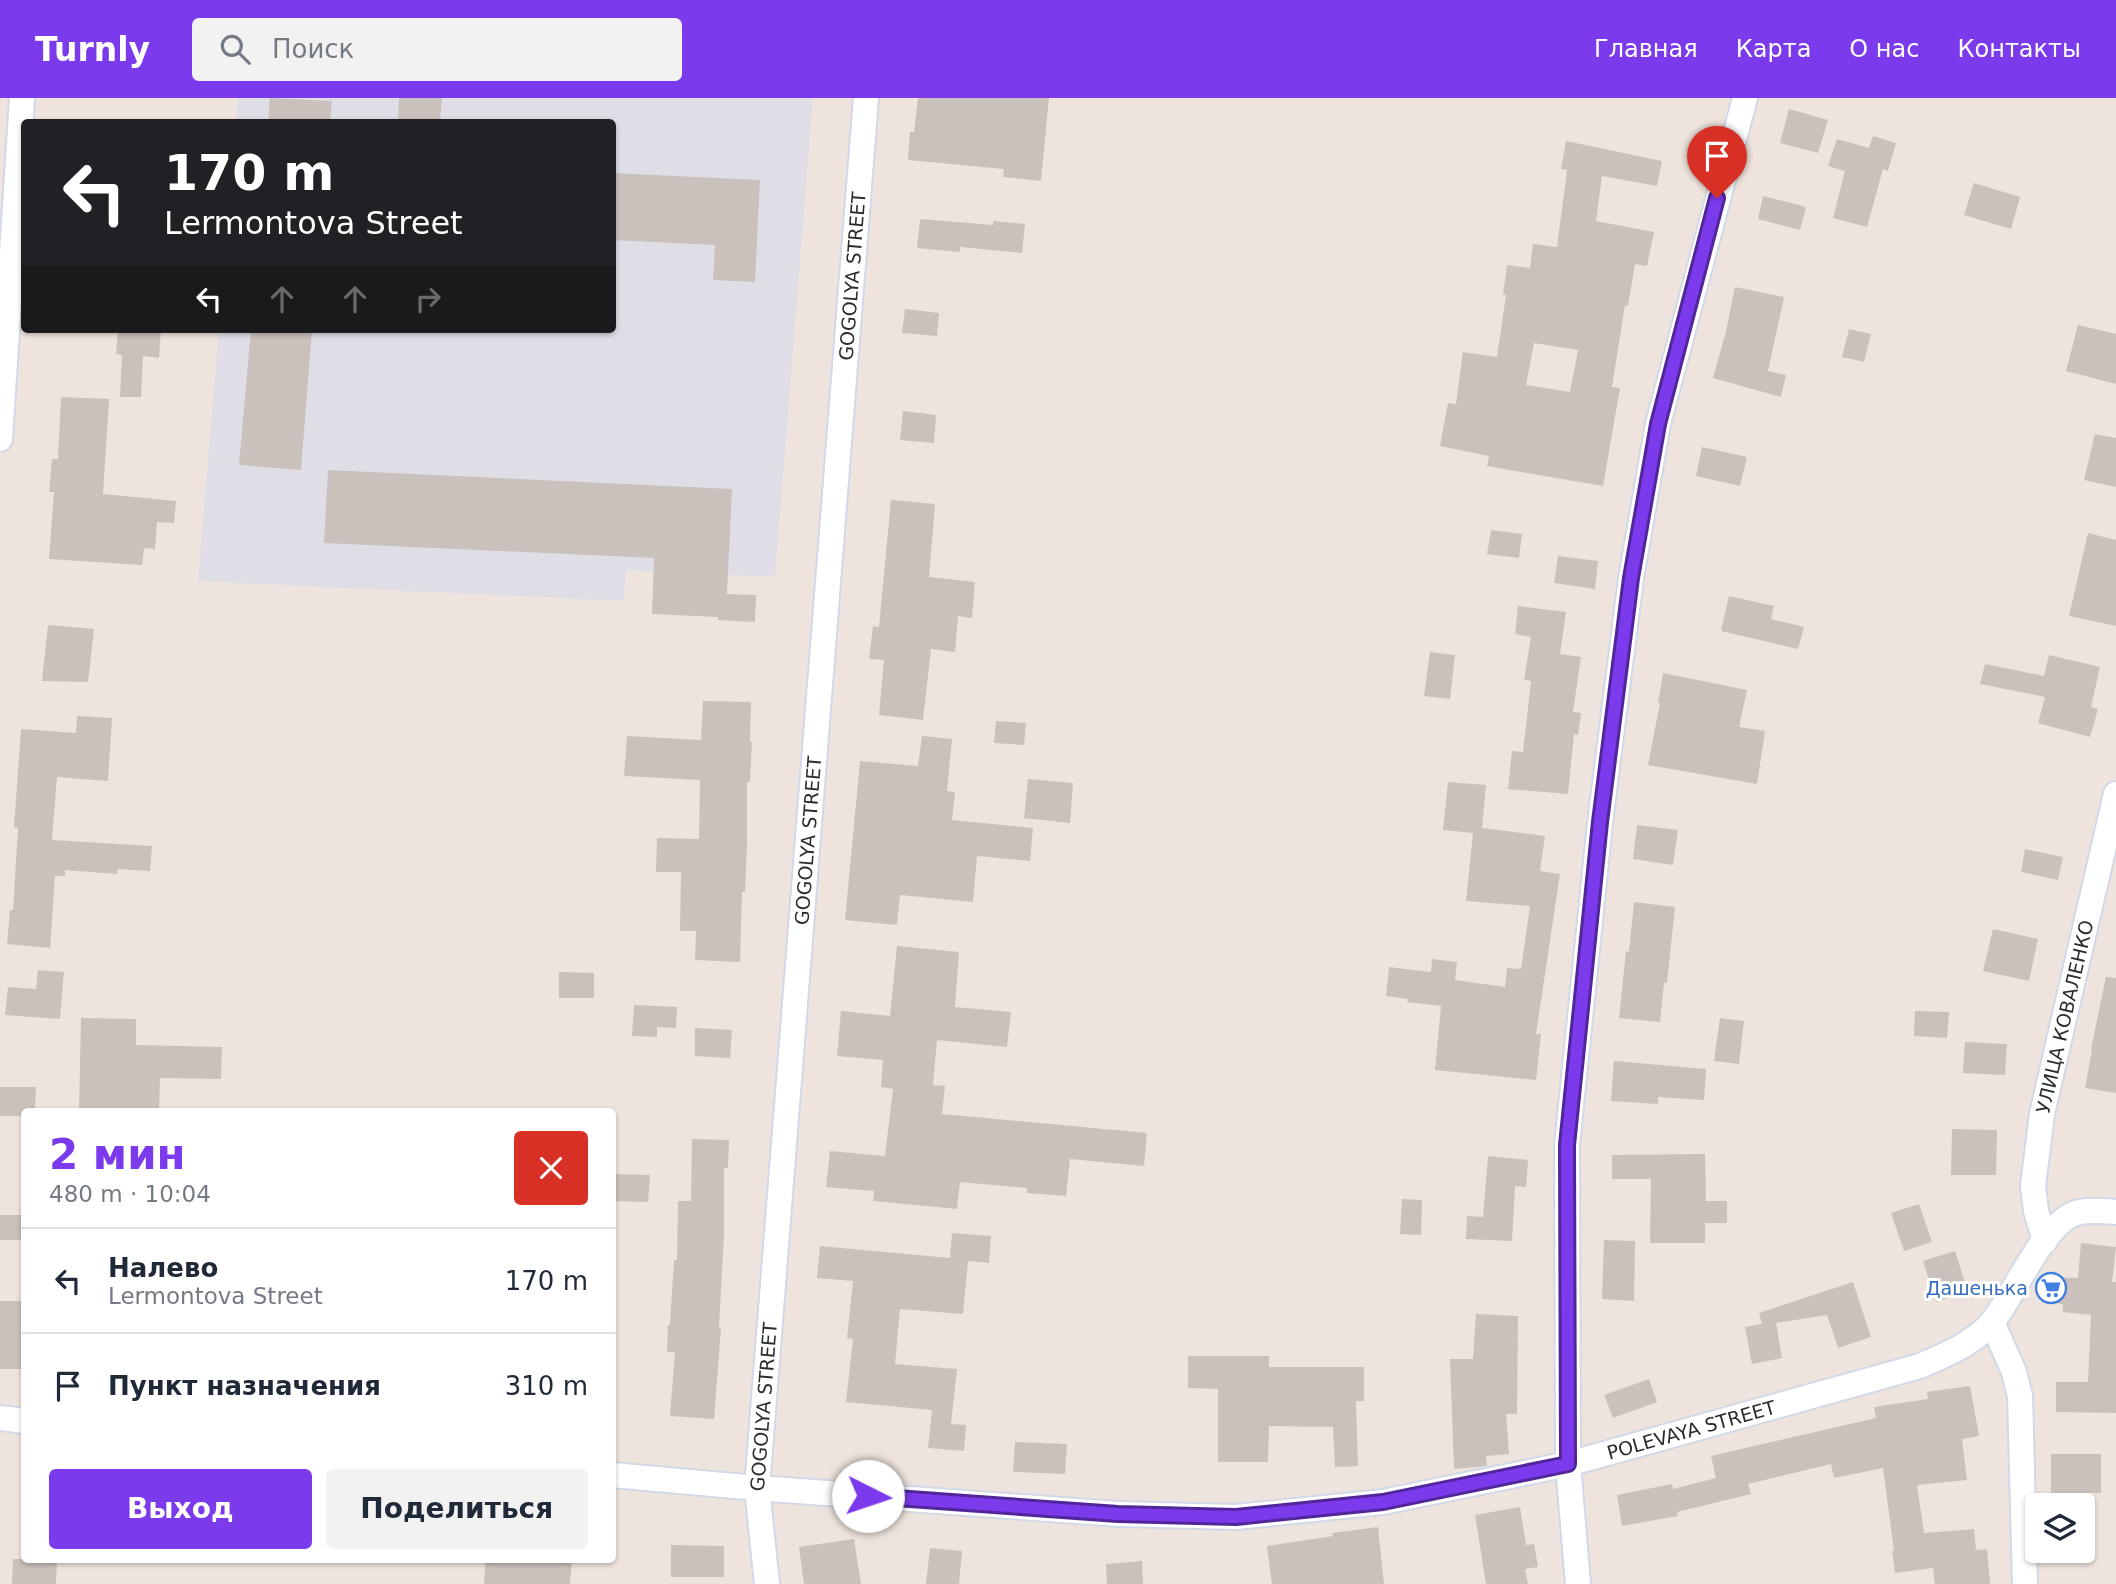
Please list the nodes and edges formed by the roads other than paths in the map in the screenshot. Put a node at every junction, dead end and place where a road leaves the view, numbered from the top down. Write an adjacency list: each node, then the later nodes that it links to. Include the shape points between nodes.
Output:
1 (22, 98): 4 (street)
2 (866, 98): 13 (street, GOGOLYA STREET)
3 (1745, 98): 11 (street, via 1658,424 1631,578 1567,1145)
4 (0, 439)
5 (2116, 794): 7 (street, УЛИЦА КОВАЛЕНКО, via 2042,1114 2033,1186)
6 (2116, 1212): 7 (street, POLEVAYA STREET, via 2075,1213)
7 (2045, 1241): 8 (street, POLEVAYA STREET)
8 (1992, 1322): 11 (street, POLEVAYA STREET, via 1960,1347 1920,1366); 16 (street, via 2020,1396)
9 (0, 1418): 10 (street)
10 (21, 1421)
11 (1568, 1464): 13 (street, POLEVAYA STREET, via 1383,1502 1236,1517 1118,1514); 15 (street)
12 (616, 1475): 13 (street, POLEVAYA STREET)
13 (757, 1488): 14 (street, GOGOLYA STREET)
14 (767, 1584)
15 (1578, 1584)
16 (2025, 1584)

